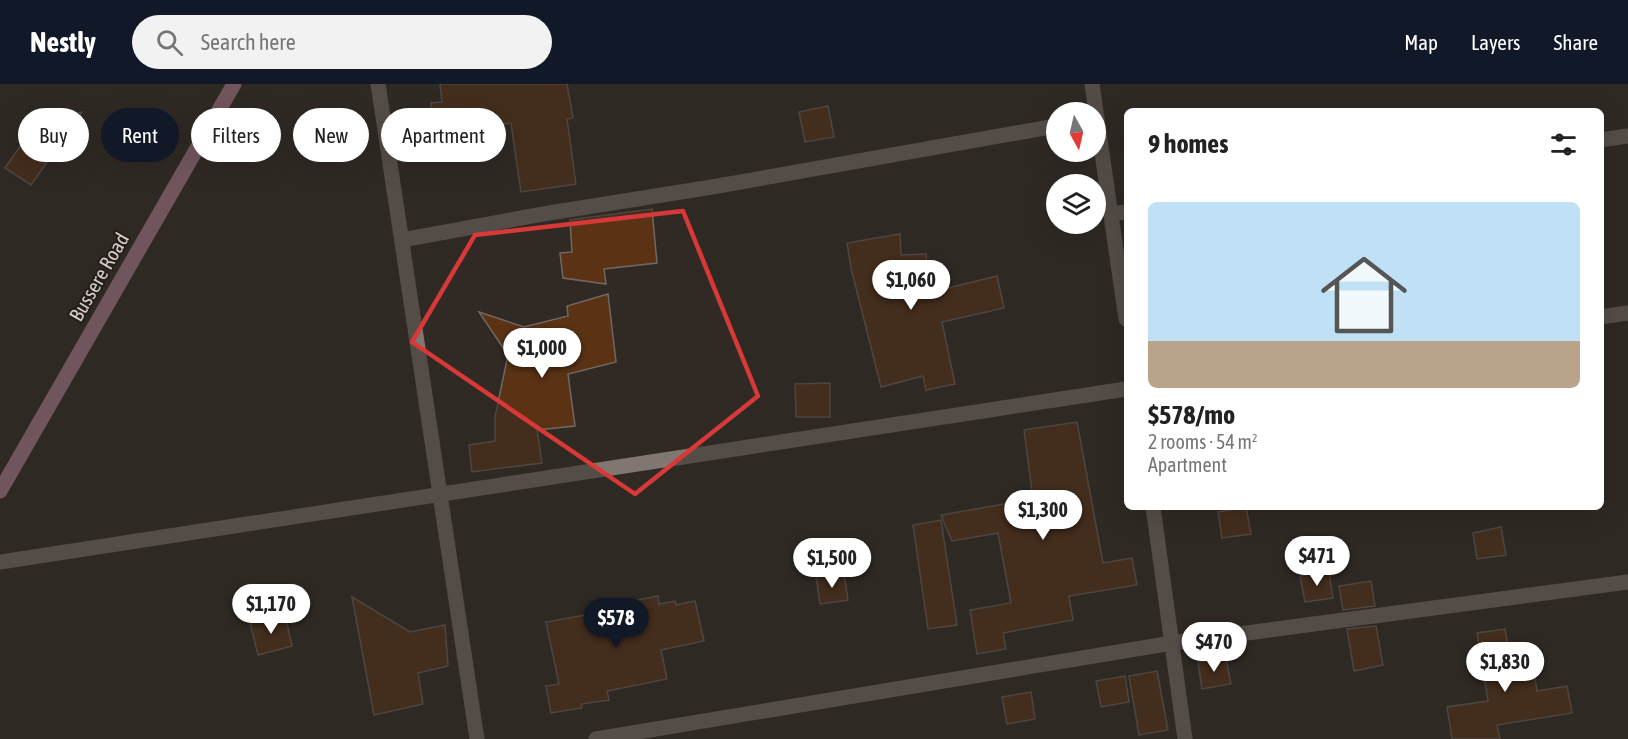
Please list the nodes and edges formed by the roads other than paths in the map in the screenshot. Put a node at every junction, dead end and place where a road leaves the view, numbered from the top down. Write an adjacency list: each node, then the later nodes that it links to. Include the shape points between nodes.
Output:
1 (234, 84): 15 (main road, Bussere Road)
2 (378, 84): 10 (street)
3 (1092, 84): 4 (street)
4 (1094, 102)
5 (1046, 128): 10 (street)
6 (1628, 135): 7 (street)
7 (1604, 139)
8 (1106, 160): 9 (street)
9 (1119, 213): 11 (street)
10 (402, 240): 16 (street)
11 (1124, 289)
12 (1628, 313): 13 (street)
13 (1604, 316)
14 (1124, 389): 16 (street)
15 (0, 491)
16 (441, 495): 18 (street); 21 (street)
17 (1153, 510): 20 (street)
18 (0, 562)
19 (1628, 582): 20 (street)
20 (1172, 643): 22 (street); 23 (street)
21 (477, 739)
22 (596, 739)
23 (1185, 739)

